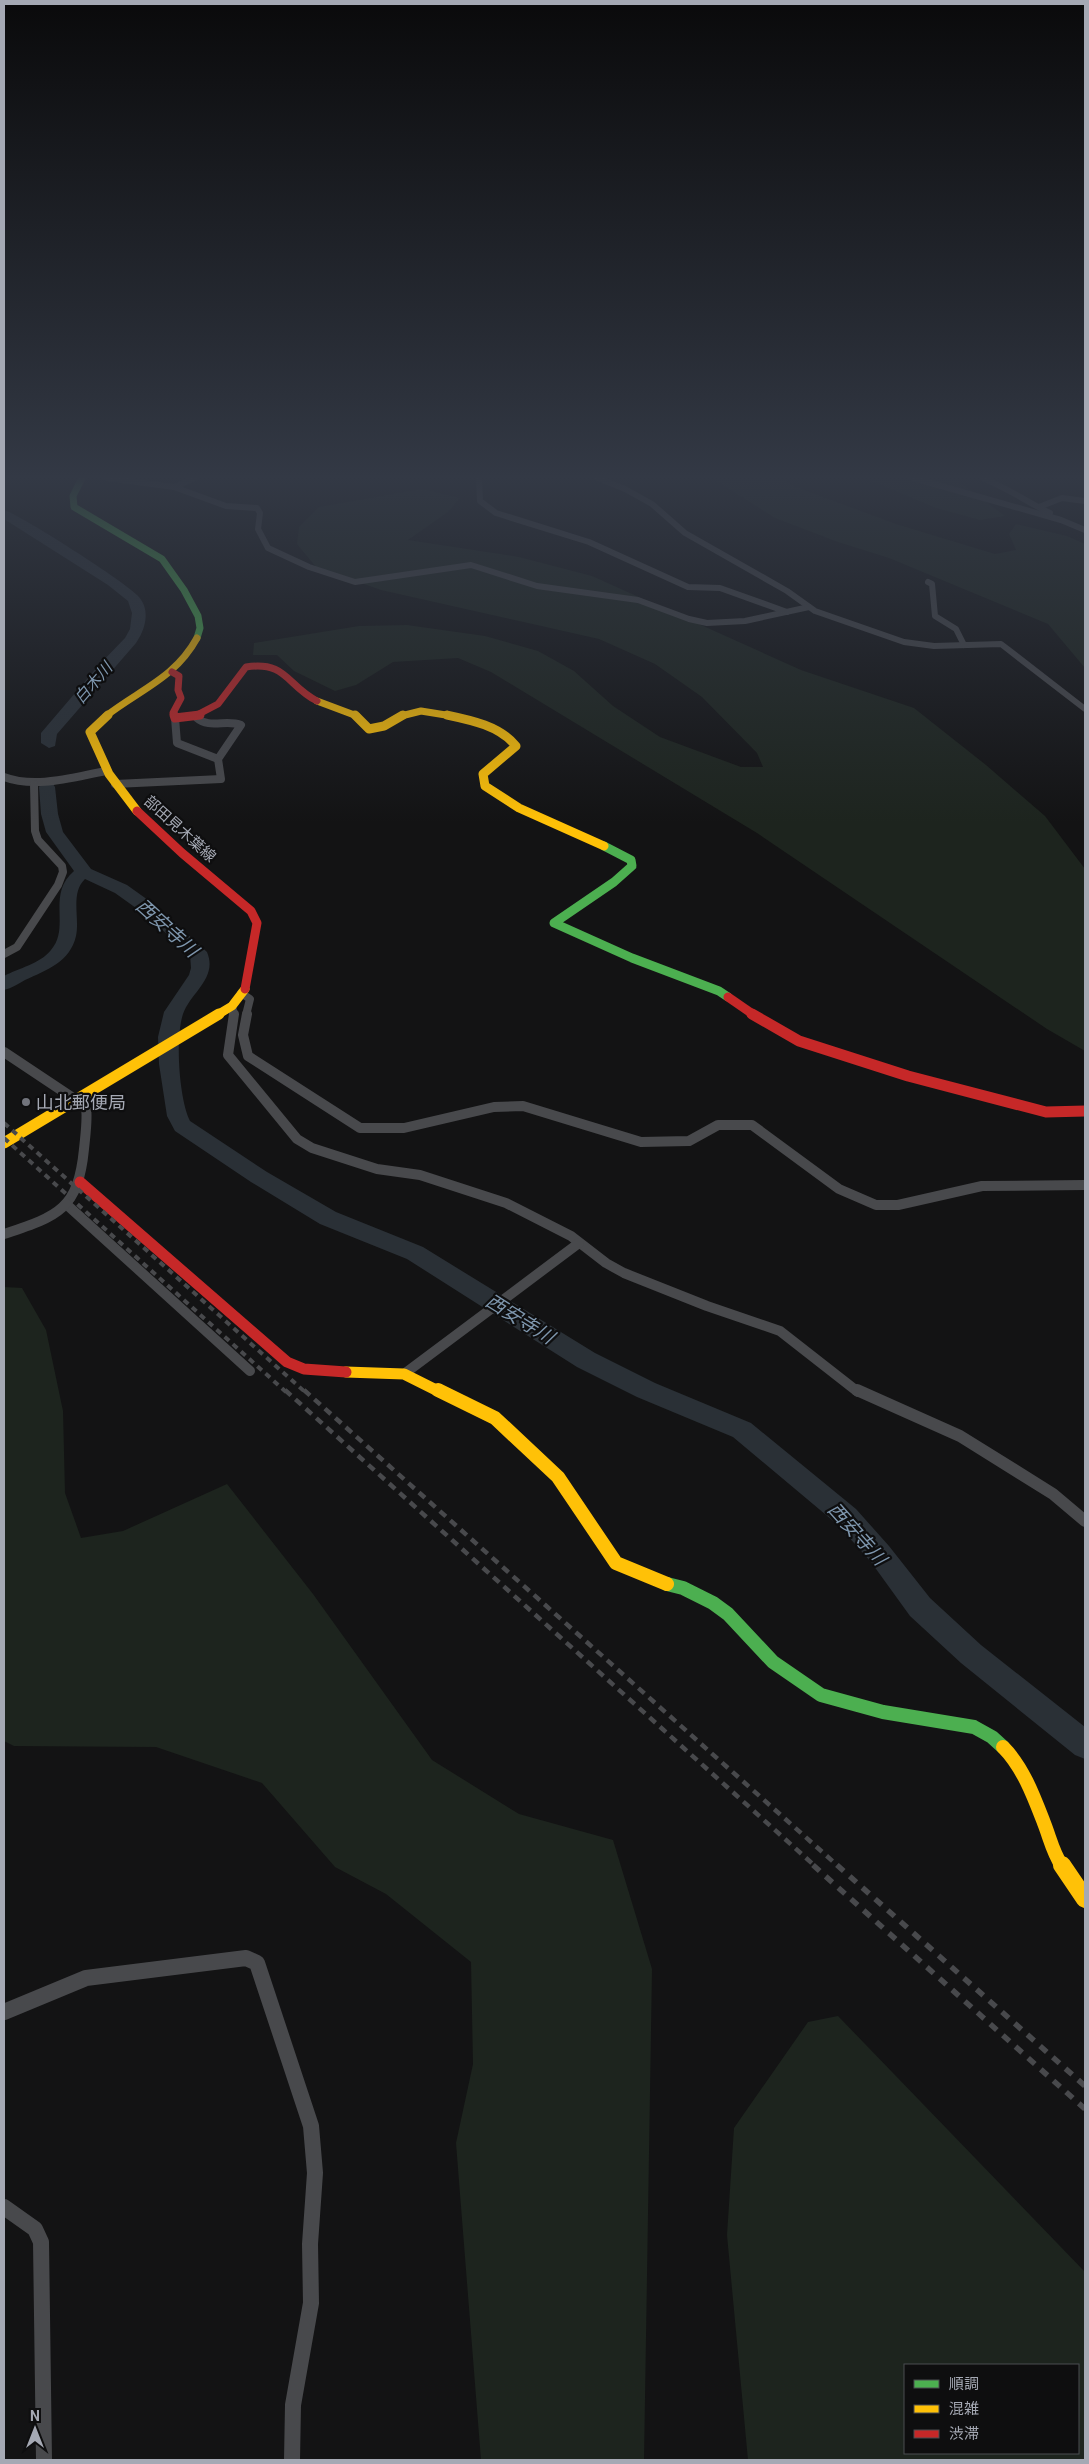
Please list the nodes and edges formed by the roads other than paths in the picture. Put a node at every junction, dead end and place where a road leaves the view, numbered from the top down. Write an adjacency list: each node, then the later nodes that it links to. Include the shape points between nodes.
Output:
1 (185, 593): 9 (street, 部田見木葉線, via 200,622 186,656)
2 (598, 593): 7 (street, via 638,600 680,617 708,623 735,622)
3 (734, 593): 7 (street)
4 (790, 593): 6 (street)
5 (933, 593): 8 (street, via 934,616 956,630)
6 (809, 607): 7 (street); 8 (street, via 904,642)
7 (788, 612)
8 (964, 645): 10 (street, via 1001,644)
9 (172, 672): 11 (street, via 179,676 181,698 172,713); 14 (street, 部田見木葉線, via 109,712 90,732)
10 (1085, 709)
11 (175, 718): 12 (street); 13 (street, via 177,743)
12 (197, 718): 13 (street, via 205,723 234,722 241,725); 23 (street, via 216,708 246,667 256,664 277,670 311,699 356,715 369,730 383,730 411,712 459,719 491,729 506,736 516,746 483,774 485,786 546,822 631,860 632,866 614,882 554,923 632,958 712,988 770,1026 800,1041 901,1074 1046,1112)
13 (218, 759): 17 (street, via 221,779)
14 (106, 771): 16 (street); 17 (street, 部田見木葉線)
15 (4, 777): 16 (street)
16 (34, 784): 18 (street, via 35,831 38,840 62,866 63,872 58,885 17,946)
17 (115, 784): 19 (street, 部田見木葉線, via 145,820 250,911 257,923 249,975)
18 (4, 954)
19 (241, 993): 20 (street, 部田見木葉線); 26 (street, via 250,1000 242,1035 242,1046 248,1056 360,1128 380,1131 403,1128 505,1104 523,1106 641,1142 689,1141 718,1125 752,1125 840,1189 876,1205 935,1198 982,1186)
20 (232, 1006): 22 (street, 部田見木葉線); 29 (street, via 234,1014 228,1055 296,1139 312,1148 377,1169 420,1175 506,1203)
21 (4, 1052): 22 (street)
22 (81, 1098): 24 (street, 部田見木葉線); 25 (street, via 88,1112)
23 (1085, 1111)
24 (4, 1143)
25 (80, 1182): 27 (street); 31 (street, via 287,1362 304,1369 333,1372)
26 (1085, 1185)
27 (66, 1204): 28 (street, via 32,1224); 30 (street)
28 (4, 1234)
29 (579, 1242): 31 (street); 32 (street, via 624,1273 780,1331 859,1392 968,1440 1053,1494)
30 (250, 1371)
31 (404, 1374): 33 (street, via 495,1418 506,1427 558,1477 616,1564 653,1580 683,1588 713,1603 728,1614 773,1662 821,1695 883,1712 974,1727 992,1738 1015,1759 1056,1857)
32 (1085, 1521)
33 (1085, 1899)
34 (4, 2012): 37 (street, via 86,1978 246,1958 257,1964 311,2126 314,2149 311,2303 293,2405)
35 (4, 2207): 36 (street, via 35,2228 41,2242)
36 (44, 2460)
37 (292, 2460)

